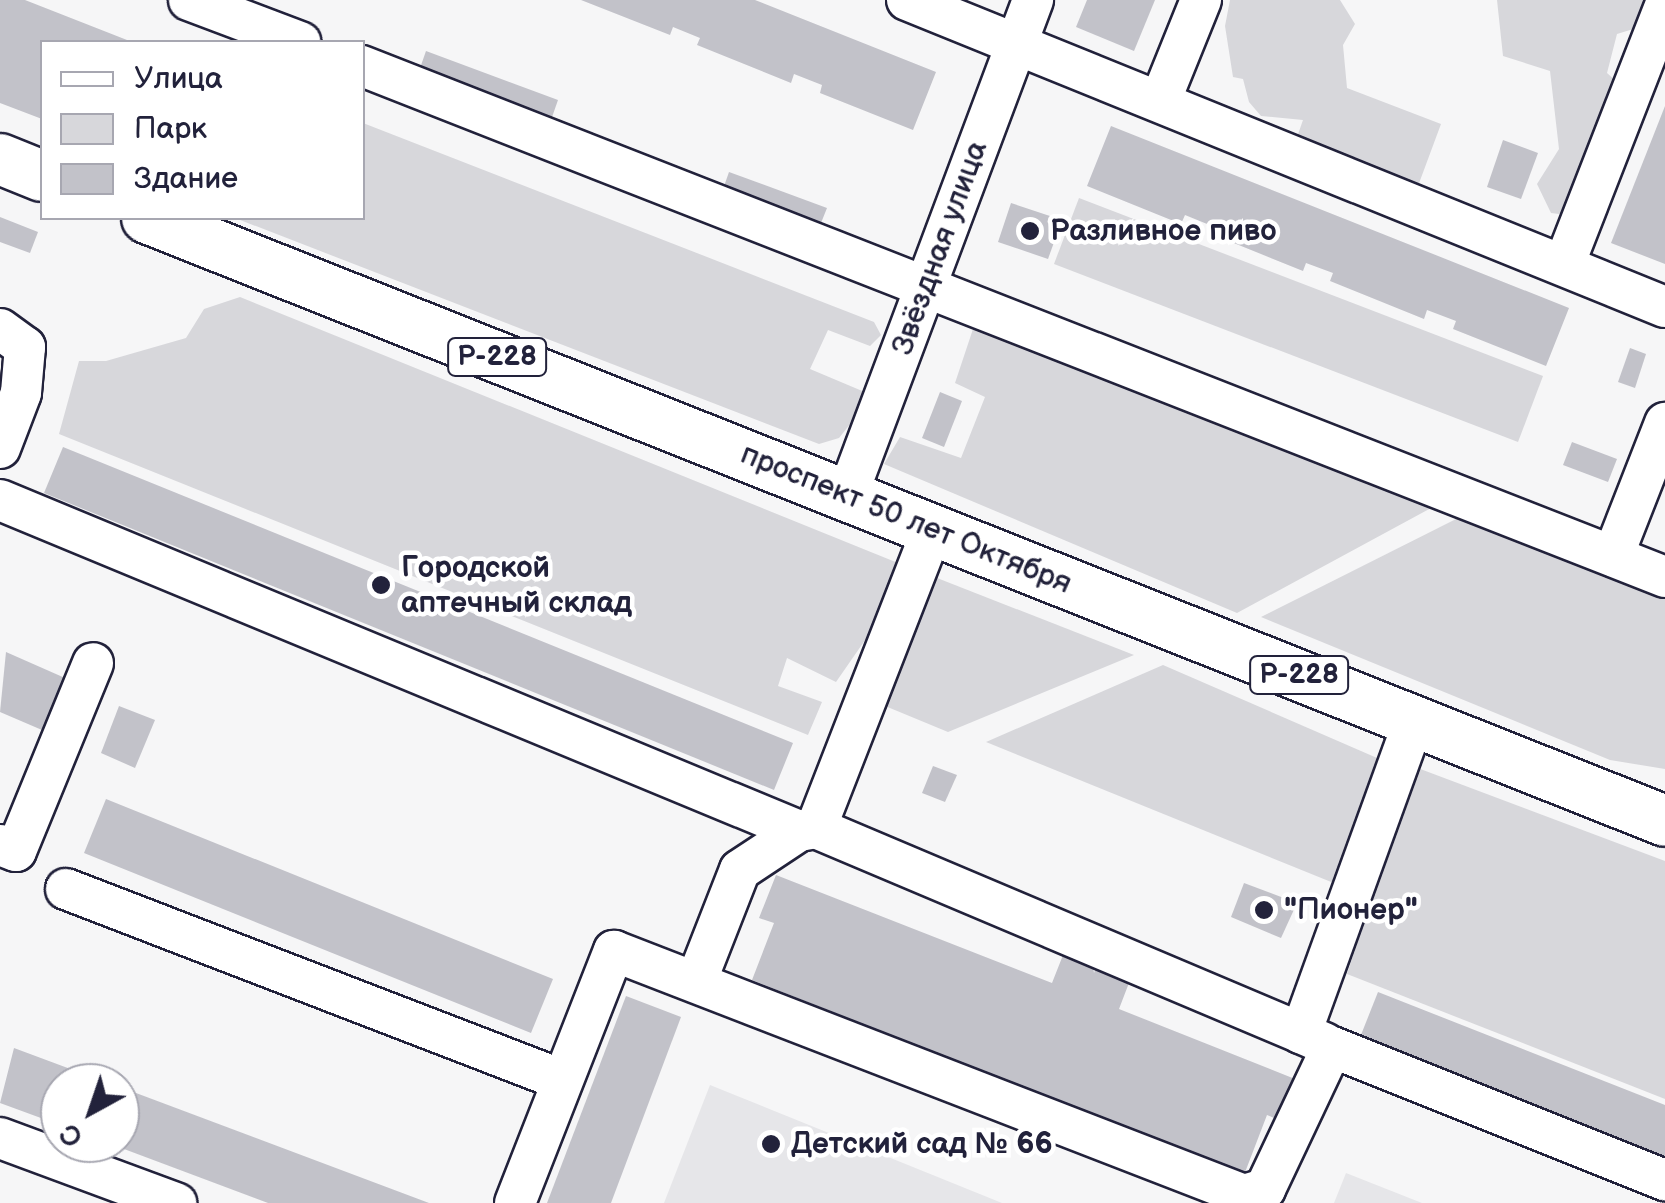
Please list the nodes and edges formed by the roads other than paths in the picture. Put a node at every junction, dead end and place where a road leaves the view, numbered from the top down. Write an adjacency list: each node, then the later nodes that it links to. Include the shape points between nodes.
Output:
1 (189, 0): 6 (street)
2 (907, 0): 7 (street)
3 (1033, 0): 7 (street, Звёздная улица)
4 (1201, 0): 9 (street)
5 (1665, 6): 13 (street)
6 (295, 40)
7 (1016, 42): 9 (street); 14 (street, Звёздная улица)
8 (365, 67): 14 (street)
9 (1161, 99): 13 (street)
10 (0, 160): 11 (main road)
11 (40, 175)
12 (152, 220): 19 (main road, проспект 50 лет Октября / Р-228)
13 (1564, 265): 15 (street)
14 (929, 284): 19 (street, Звёздная улица); 22 (street)
15 (1665, 307)
16 (0, 329): 18 (street, via 25,347 21,393)
17 (1665, 422): 22 (street)
18 (0, 448)
19 (847, 496): 21 (main road, проспект 50 лет Октября / Р-228)
20 (0, 500): 27 (street)
21 (932, 530): 25 (main road, проспект 50 лет Октября / Р-228); 27 (street)
22 (1613, 556): 23 (street)
23 (1665, 576)
24 (93, 662): 28 (street, via 16,851)
25 (1414, 721): 26 (main road, проспект 50 лет Октября / Р-228); 31 (street)
26 (1665, 821)
27 (808, 829): 30 (street, via 740,870); 31 (street)
28 (0, 845)
29 (66, 889): 32 (street)
30 (696, 982): 32 (street, via 614,952); 35 (street)
31 (1317, 1040): 34 (street); 36 (street)
32 (562, 1080): 38 (street)
33 (0, 1138): 37 (street)
34 (1665, 1180)
35 (1218, 1196): 36 (street)
36 (1263, 1196)
37 (176, 1203)
38 (516, 1203)

